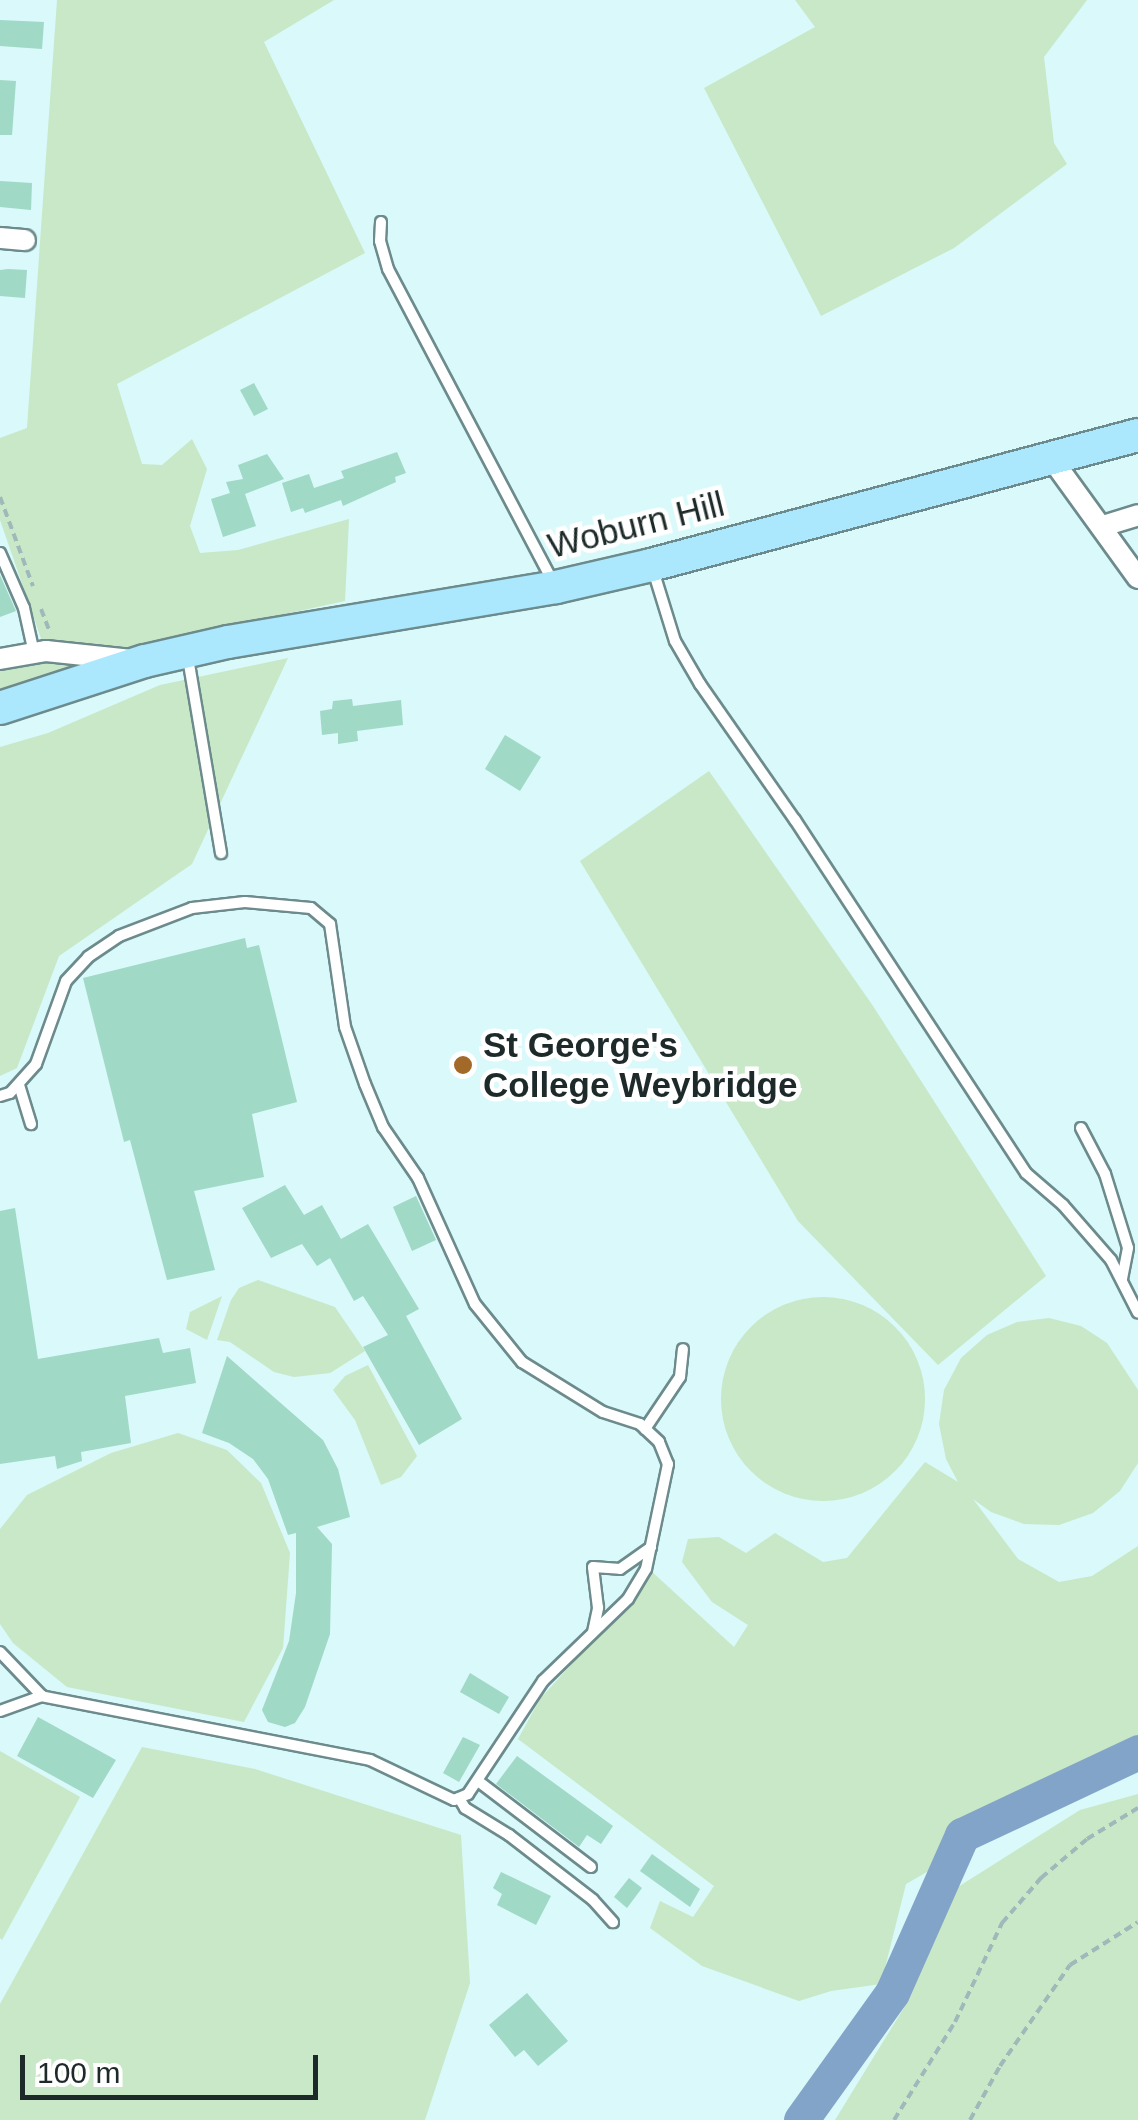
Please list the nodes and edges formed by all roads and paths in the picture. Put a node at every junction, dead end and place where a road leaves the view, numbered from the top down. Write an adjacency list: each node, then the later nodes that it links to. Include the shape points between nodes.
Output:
1 (381, 222): 12 (lane, via 388,269)
2 (0, 238): 3 (street)
3 (25, 240)
4 (1138, 435): 5 (main road, Woburn Hill)
5 (1051, 458): 8 (street); 10 (main road, Woburn Hill)
6 (0, 497): 14 (path)
7 (1138, 514): 8 (street)
8 (1103, 526): 11 (street)
9 (0, 553): 13 (lane)
10 (651, 565): 12 (main road, Woburn Hill); 24 (lane, via 675,641 700,684 1026,1173 1087,1232)
11 (1138, 578)
12 (556, 588): 15 (main road, Woburn Hill)
13 (34, 652): 14 (street, Woburn Hill); 16 (street, Woburn Hill)
14 (57, 652): 17 (street, Woburn Hill)
15 (186, 652): 17 (main road, Woburn Hill); 19 (lane)
16 (0, 659)
17 (145, 661): 18 (main road, Woburn Hill)
18 (0, 708)
19 (222, 852)
20 (19, 1085): 21 (lane); 22 (lane); 27 (lane, via 36,1064 66,981 119,936 192,908 245,902 311,908 330,924 345,1027 365,1084 418,1178 475,1304 522,1362 603,1412)
21 (0, 1096)
22 (31, 1124)
23 (1081, 1128): 24 (lane, via 1105,1174 1128,1248)
24 (1122, 1280): 25 (lane)
25 (1138, 1313)
26 (683, 1349): 27 (lane, via 680,1377)
27 (645, 1429): 28 (lane, via 668,1464)
28 (652, 1546): 29 (lane, via 628,1599); 29 (lane, via 620,1569 592,1567 598,1608)
29 (592, 1633): 35 (lane, via 543,1681)
30 (0, 1652): 31 (lane)
31 (42, 1696): 33 (lane); 36 (lane, via 370,1760)
32 (0, 1701): 33 (lane)
33 (13, 1706): 34 (lane)
34 (0, 1711)
35 (478, 1780): 36 (lane); 38 (lane)
36 (459, 1798): 39 (lane)
37 (1138, 1808): 41 (path, via 1064,1859 1002,1923 955,2022)
38 (592, 1867)
39 (613, 1922)
40 (1138, 1922): 42 (path, via 1070,1965)
41 (894, 2120)
42 (970, 2120)

